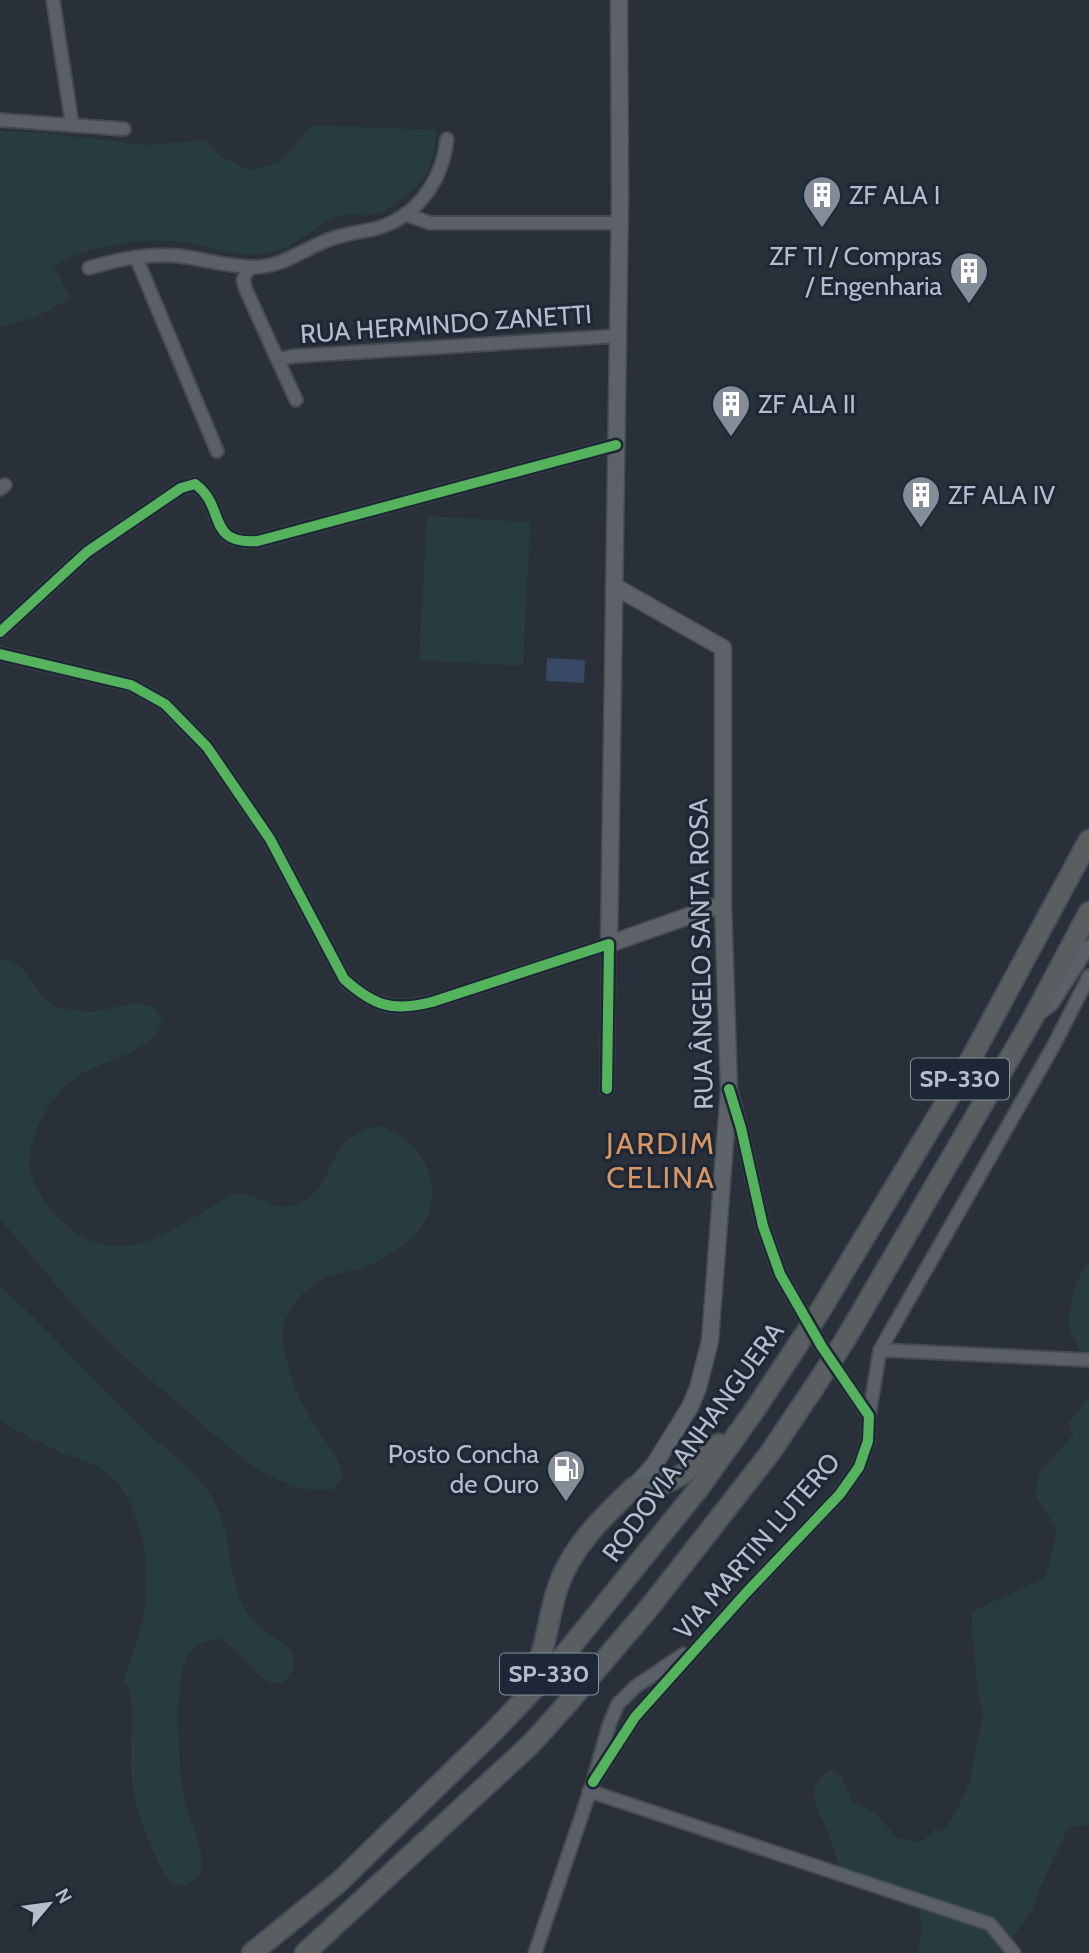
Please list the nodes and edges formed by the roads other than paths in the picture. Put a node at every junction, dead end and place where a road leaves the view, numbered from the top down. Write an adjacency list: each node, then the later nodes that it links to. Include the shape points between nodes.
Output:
1 (52, 0): 4 (street)
2 (619, 0): 8 (main road)
3 (0, 120): 4 (street)
4 (72, 124): 5 (street)
5 (124, 129)
6 (447, 139): 7 (street, via 435,181)
7 (405, 214): 8 (street, via 429,223); 10 (street, via 374,229 326,241 285,261)
8 (620, 223): 12 (main road)
9 (136, 257): 10 (street, via 178,256); 11 (street); 16 (street)
10 (249, 267): 13 (street, via 243,280 246,290)
11 (89, 268)
12 (618, 335): 13 (street, RUA HERMINDO ZANETTI); 15 (main road)
13 (278, 359): 14 (street)
14 (296, 400)
15 (616, 445): 17 (main road); 18 (street, via 238,543 223,533 206,492 195,484 181,488 87,552)
16 (217, 451)
17 (614, 586): 21 (main road, RUA ÂNGELO SANTA ROSA, via 723,648); 23 (main road)
18 (0, 632)
19 (0, 654): 23 (street, via 131,685 165,704 207,747 270,839 344,979 382,1006 407,1008 432,1002)
20 (1089, 840): 31 (highway, RODOVIA ANHANGUERA / SP-330, bridge, via 959,1081)
21 (723, 904): 23 (main road); 28 (main road, RUA ÂNGELO SANTA ROSA)
22 (1089, 912): 26 (highway, SP-330)
23 (609, 944): 27 (street)
24 (1089, 946): 26 (street, via 1052,1004)
25 (1089, 976): 29 (street)
26 (1033, 1018): 40 (highway, SP-330, bridge, via 845,1340 770,1453 657,1598 531,1744)
27 (607, 1089)
28 (729, 1089): 32 (street, via 780,1274); 33 (main road, RUA ÂNGELO SANTA ROSA, via 711,1328 703,1371 690,1407 654,1465)
29 (880, 1350): 30 (street); 32 (street, VIA MARTIN LUTERO)
30 (1089, 1360)
31 (756, 1408): 33 (highway, via 686,1471 656,1487); 37 (highway, RODOVIA ANHANGUERA / SP-330, via 699,1488 570,1648)
32 (869, 1416): 34 (street, VIA MARTIN LUTERO, via 859,1466 840,1494)
33 (633, 1488): 37 (highway, via 602,1518 568,1564 557,1588 544,1652)
34 (705, 1639): 35 (street, VIA MARTIN LUTERO); 36 (street, VIA MARTIN LUTERO)
35 (621, 1700): 36 (street, via 636,1701); 38 (street, VIA MARTIN LUTERO)
36 (638, 1715): 38 (street, VIA MARTIN LUTERO)
37 (493, 1732): 39 (highway, RODOVIA ANHANGUERA / SP-330, via 338,1883)
38 (591, 1786): 41 (street, VIA MARTIN LUTERO); 42 (street, via 990,1924)
39 (252, 1953)
40 (305, 1953)
41 (535, 1953)
42 (1014, 1953)

